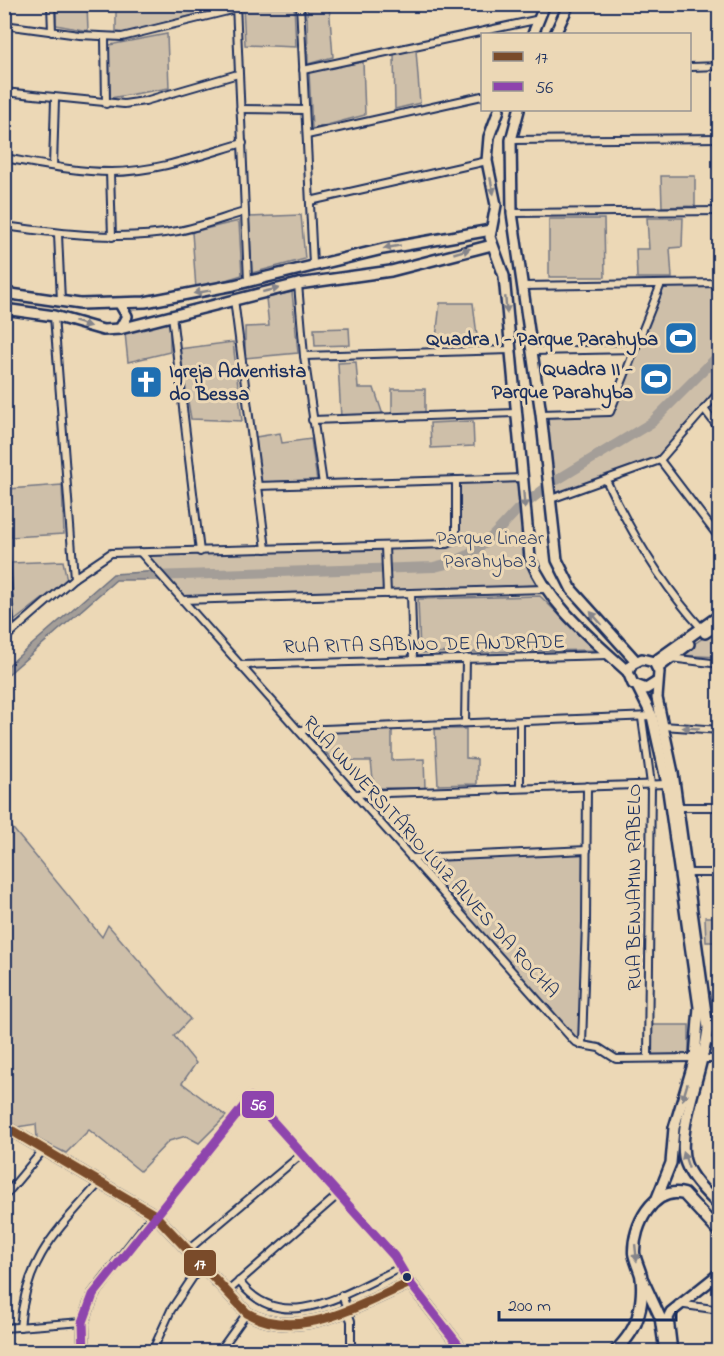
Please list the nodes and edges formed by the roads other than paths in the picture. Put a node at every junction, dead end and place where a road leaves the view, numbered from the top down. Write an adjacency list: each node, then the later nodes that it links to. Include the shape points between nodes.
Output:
1 (51, 4): 8 (street)
2 (545, 4): 6 (main road)
3 (569, 4): 10 (main road)
4 (301, 5): 14 (street)
5 (236, 7): 11 (street, via 144,33); 15 (street)
6 (540, 18): 9 (main road); 14 (street)
7 (4, 25): 8 (street)
8 (52, 32): 11 (street)
9 (533, 33)
10 (555, 33)
11 (105, 37): 19 (street)
12 (720, 66): 13 (street)
13 (691, 67)
14 (303, 70): 21 (street)
15 (238, 74): 19 (street, via 145,101); 20 (street)
16 (4, 92): 18 (street)
17 (481, 96): 24 (street)
18 (55, 99): 19 (street); 30 (street)
19 (106, 104)
20 (240, 109): 21 (street); 27 (street)
21 (305, 110): 24 (street)
22 (500, 111): 29 (main road, via 489,137)
23 (519, 111): 26 (main road)
24 (307, 135): 32 (street)
25 (720, 138): 26 (street)
26 (511, 140): 35 (main road)
27 (243, 143): 31 (street, via 162,166); 34 (street)
28 (4, 158): 30 (street)
29 (487, 160): 32 (street); 38 (main road, one-way to 38, via 496,206)
30 (53, 166): 31 (street)
31 (110, 172): 40 (street)
32 (310, 201): 43 (street)
33 (720, 211): 35 (street)
34 (244, 212): 40 (street, via 182,230); 44 (street)
35 (512, 213): 37 (main road)
36 (4, 226): 39 (street)
37 (514, 226): 38 (main road, via 504,222); 41 (main road)
38 (493, 227): 42 (main road); 43 (main road, one-way to 43)
39 (58, 234): 40 (street); 51 (street)
40 (112, 237)
41 (516, 243): 42 (main road, via 506,250); 48 (main road)
42 (494, 246): 46 (main road, one-way to 42, via 391,271); 58 (main road, one-way to 58, via 504,276)
43 (313, 264): 44 (main road)
44 (248, 282): 52 (main road, one-way to 52)
45 (720, 283): 47 (street)
46 (298, 284): 50 (main road, one-way to 46); 60 (street)
47 (661, 284): 48 (street); 57 (street)
48 (522, 286): 59 (main road)
49 (4, 293): 51 (main road)
50 (234, 299): 54 (main road); 72 (street)
51 (61, 301): 52 (main road)
52 (120, 304): 56 (main road, via 127,316)
53 (4, 309): 55 (main road)
54 (172, 314): 56 (main road); 79 (street)
55 (54, 316): 56 (main road, one-way to 56, via 103,330); 80 (street)
56 (120, 329)
57 (635, 349): 59 (street); 64 (street, via 612,408 606,413)
58 (510, 350): 60 (street); 63 (main road)
59 (532, 351): 64 (main road)
60 (304, 356): 65 (street)
61 (720, 391): 62 (street)
62 (704, 409): 66 (street); 67 (street)
63 (515, 413): 65 (street); 68 (main road)
64 (541, 414): 73 (main road)
65 (312, 420): 71 (street)
66 (720, 430)
67 (660, 460): 70 (street); 75 (street)
68 (522, 478): 69 (street); 81 (main road, one-way to 81, via 529,554)
69 (456, 480): 71 (street); 76 (street, via 455,540 448,544)
70 (606, 480): 73 (street); 87 (street, via 656,571)
71 (323, 484): 72 (street)
72 (257, 486): 77 (street)
73 (551, 499): 94 (main road, one-way to 73, via 565,579 556,552)
74 (4, 534): 88 (street)
75 (720, 539)
76 (385, 547): 77 (street); 82 (street)
77 (266, 549): 79 (street)
78 (140, 552): 79 (street); 80 (street, via 106,554); 84 (street, RUA UNIVERSITÁRIO LUIZ ALVES DA ROCHA)
79 (200, 552)
80 (74, 578): 88 (street)
81 (546, 589): 83 (street); 90 (main road)
82 (387, 594): 83 (street); 84 (street)
83 (411, 594): 93 (street)
84 (182, 600): 95 (street, RUA UNIVERSITÁRIO LUIZ ALVES DA ROCHA)
85 (720, 615): 87 (main road)
86 (720, 623): 87 (main road)
87 (704, 631): 92 (main road); 97 (main road)
88 (11, 632): 89 (street)
89 (4, 639)
90 (609, 655): 91 (street, RUA RITA SABINO DE ANDRADE); 98 (main road)
91 (466, 658): 93 (street, RUA RITA SABINO DE ANDRADE); 102 (street)
92 (670, 658): 96 (street); 97 (main road)
93 (413, 660): 95 (street, RUA RITA SABINO DE ANDRADE)
94 (636, 661): 97 (main road, via 648,659); 98 (main road)
95 (240, 664): 105 (street, RUA UNIVERSITÁRIO LUIZ ALVES DA ROCHA)
96 (720, 664)
97 (656, 665): 99 (main road)
98 (628, 672): 100 (main road)
99 (657, 682): 100 (main road, via 649,688); 104 (main road)
100 (637, 686): 101 (main road)
101 (647, 717): 103 (street); 107 (street, RUA BENJAMIN RABELO); 108 (main road)
102 (465, 723): 103 (street); 105 (street)
103 (520, 723): 110 (street)
104 (663, 726): 106 (street, one-way to 104); 112 (main road)
105 (299, 730): 111 (street, RUA UNIVERSITÁRIO LUIZ ALVES DA ROCHA)
106 (720, 730)
107 (651, 784): 108 (street); 109 (street); 121 (street, RUA BENJAMIN RABELO)
108 (667, 784): 122 (main road, via 697,984)
109 (587, 786): 110 (street); 114 (street)
110 (520, 787): 111 (street)
111 (355, 794): 115 (street, RUA UNIVERSITÁRIO LUIZ ALVES DA ROCHA)
112 (678, 807): 113 (street); 116 (main road)
113 (720, 807)
114 (587, 850): 115 (street); 120 (street)
115 (411, 858): 120 (street, RUA UNIVERSITÁRIO LUIZ ALVES DA ROCHA)
116 (687, 873): 117 (street); 118 (main road)
117 (720, 873)
118 (707, 1040): 119 (street); 122 (main road)
119 (720, 1044)
120 (582, 1046): 121 (street, RUA UNIVERSITÁRIO LUIZ ALVES DA ROCHA, via 599,1048 616,1059)
121 (648, 1057): 122 (street, RUA UNIVERSITÁRIO LUIZ ALVES DA ROCHA)
122 (700, 1058): 123 (street, RUA UNIVERSITÁRIO LUIZ ALVES DA ROCHA); 130 (main road, one-way to 130, via 674,1128 671,1163); 131 (main road, one-way to 122, via 691,1174 683,1154 684,1130)
123 (720, 1059)
124 (4, 1126): 125 (main road)
125 (44, 1149): 127 (main road); 129 (street)
126 (303, 1153): 128 (street); 132 (street, via 250,1097); 134 (street)
127 (101, 1181): 132 (main road); 150 (street, via 36,1262 23,1296)
128 (339, 1194): 136 (street, via 394,1256); 139 (street)
129 (4, 1197)
130 (657, 1198): 133 (main road, via 684,1194); 138 (main road, one-way to 138, via 635,1239 634,1255)
131 (720, 1207)
132 (155, 1215): 134 (main road); 148 (main road, via 93,1295)
133 (720, 1233)
134 (188, 1250): 135 (main road)
135 (201, 1265): 141 (main road); 155 (street, via 171,1310)
136 (400, 1268): 140 (street); 142 (street)
137 (720, 1273): 143 (main road)
138 (642, 1278): 153 (main road, via 636,1325); 159 (main road, via 662,1323)
139 (239, 1281): 141 (street); 144 (street, via 253,1298)
140 (410, 1283): 145 (main road); 152 (main road)
141 (227, 1292): 147 (main road)
142 (342, 1295): 144 (street); 145 (street)
143 (678, 1304): 146 (street); 160 (main road, via 668,1318)
144 (287, 1310): 149 (street)
145 (348, 1310): 149 (main road); 157 (street)
146 (720, 1310)
147 (247, 1313): 149 (main road, via 260,1321); 156 (street)
148 (83, 1322): 150 (street); 154 (main road)
149 (286, 1326)
150 (20, 1327): 151 (street)
151 (4, 1328)
152 (462, 1350): 158 (street)
153 (617, 1351)
154 (84, 1352)
155 (152, 1352)
156 (219, 1352)
157 (351, 1352)
158 (448, 1352)
159 (665, 1352)
160 (672, 1352)

